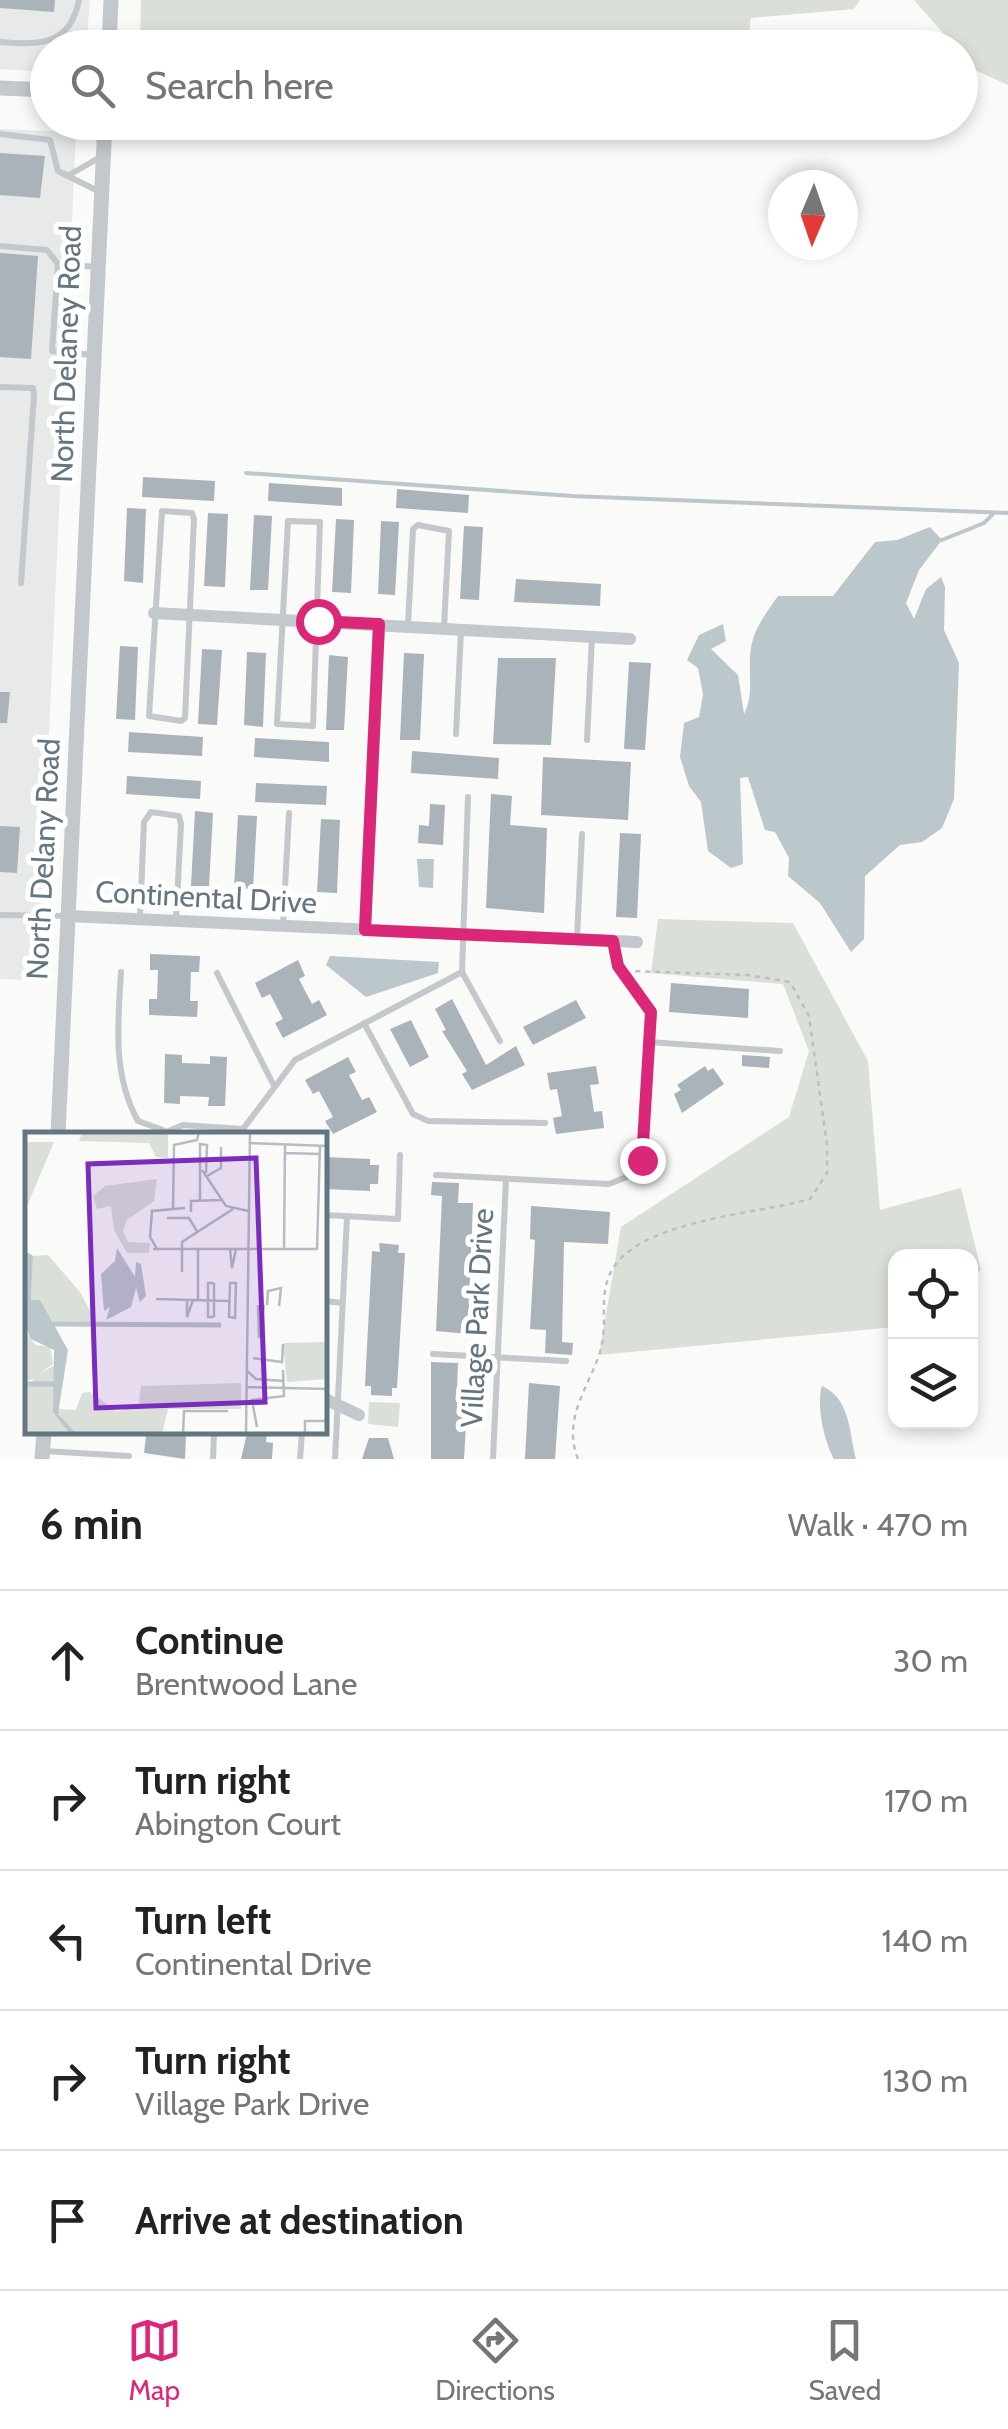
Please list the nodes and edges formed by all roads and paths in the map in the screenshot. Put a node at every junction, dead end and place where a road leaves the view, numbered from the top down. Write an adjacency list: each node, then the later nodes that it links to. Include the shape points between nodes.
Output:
1 (79, 0): 3 (lane)
2 (112, 0): 4 (street)
3 (66, 30)
4 (110, 30)
5 (0, 42): 6 (lane)
6 (30, 43)
7 (0, 88): 8 (street)
8 (30, 89)
9 (0, 134): 10 (lane)
10 (30, 138)
11 (50, 140): 14 (lane, via 58,171)
12 (104, 140): 13 (street, North Delaney Road)
13 (103, 156): 14 (lane); 15 (street, North Delaney Road)
14 (71, 174): 15 (lane)
15 (101, 192): 18 (street, North Delaney Road)
16 (0, 246): 17 (lane, via 47,250)
17 (58, 264): 18 (lane); 19 (lane, via 52,351)
18 (97, 266): 19 (street, North Delaney Road)
19 (94, 355): 22 (street, North Delaney Road)
20 (0, 387): 21 (lane, via 33,388 34,395)
21 (21, 583)
22 (84, 588): 39 (street, North Delany Road)
23 (154, 613): 24 (street); 24 (lane, via 162,512 192,513); 24 (lane, via 149,716 181,722)
24 (190, 614): 25 (street)
25 (283, 619): 26 (street); 26 (lane, via 288,521 320,522); 26 (lane, via 277,724 313,726)
26 (318, 621): 27 (street)
27 (379, 624): 28 (street); 43 (street)
28 (408, 626): 29 (street); 29 (lane, via 418,524 449,531)
29 (444, 628): 30 (street)
30 (461, 629): 31 (street); 33 (lane)
31 (592, 636): 32 (street); 34 (lane)
32 (630, 638)
33 (456, 734)
34 (587, 740)
35 (468, 797): 44 (lane)
36 (288, 813): 42 (lane)
37 (582, 834): 45 (lane)
38 (0, 915): 39 (lane)
39 (68, 916): 40 (street, Continental Drive); 57 (street, North Delany Road)
40 (140, 919): 41 (street, Continental Drive); 41 (lane, via 144,822 150,812 170,812 181,824)
41 (176, 921): 42 (street, Continental Drive)
42 (282, 926): 43 (street, Continental Drive)
43 (365, 930): 44 (street, Continental Drive)
44 (462, 934): 45 (street, Continental Drive); 50 (lane)
45 (577, 939): 46 (street, Continental Drive)
46 (613, 941): 47 (street, Continental Drive); 53 (lane, Village Park Drive, via 618,966 651,1012)
47 (637, 942)
48 (121, 972): 58 (lane, via 117,1055 130,1106 138,1121)
49 (217, 972): 55 (lane)
50 (462, 972): 51 (lane); 52 (lane)
51 (364, 1023): 55 (lane, via 294,1060); 56 (lane, via 412,1114 428,1121)
52 (500, 1041)
53 (649, 1042): 54 (lane); 61 (lane, Village Park Drive, via 644,1149 628,1176 609,1184)
54 (780, 1050)
55 (274, 1086): 58 (lane, via 243,1129 183,1126)
56 (545, 1122)
57 (58, 1132)
58 (162, 1132)
59 (400, 1155): 64 (lane, via 398,1220)
60 (436, 1175): 61 (lane, Village Park Drive)
61 (506, 1178): 68 (lane, Village Park Drive)
62 (775, 1206): 80 (path, via 676,1228 619,1259 603,1296 604,1340 573,1421)
63 (328, 1216): 64 (lane)
64 (347, 1216): 66 (lane)
65 (328, 1301): 66 (lane)
66 (342, 1302): 70 (lane)
67 (433, 1354): 68 (lane)
68 (498, 1358): 69 (lane); 79 (lane, Village Park Drive)
69 (566, 1361)
70 (330, 1402): 71 (street); 78 (lane)
71 (359, 1415)
72 (214, 1434): 76 (lane)
73 (302, 1434): 77 (lane)
74 (42, 1455): 75 (lane)
75 (129, 1456)
76 (213, 1459)
77 (300, 1459)
78 (335, 1459)
79 (493, 1459)
80 (578, 1459)

